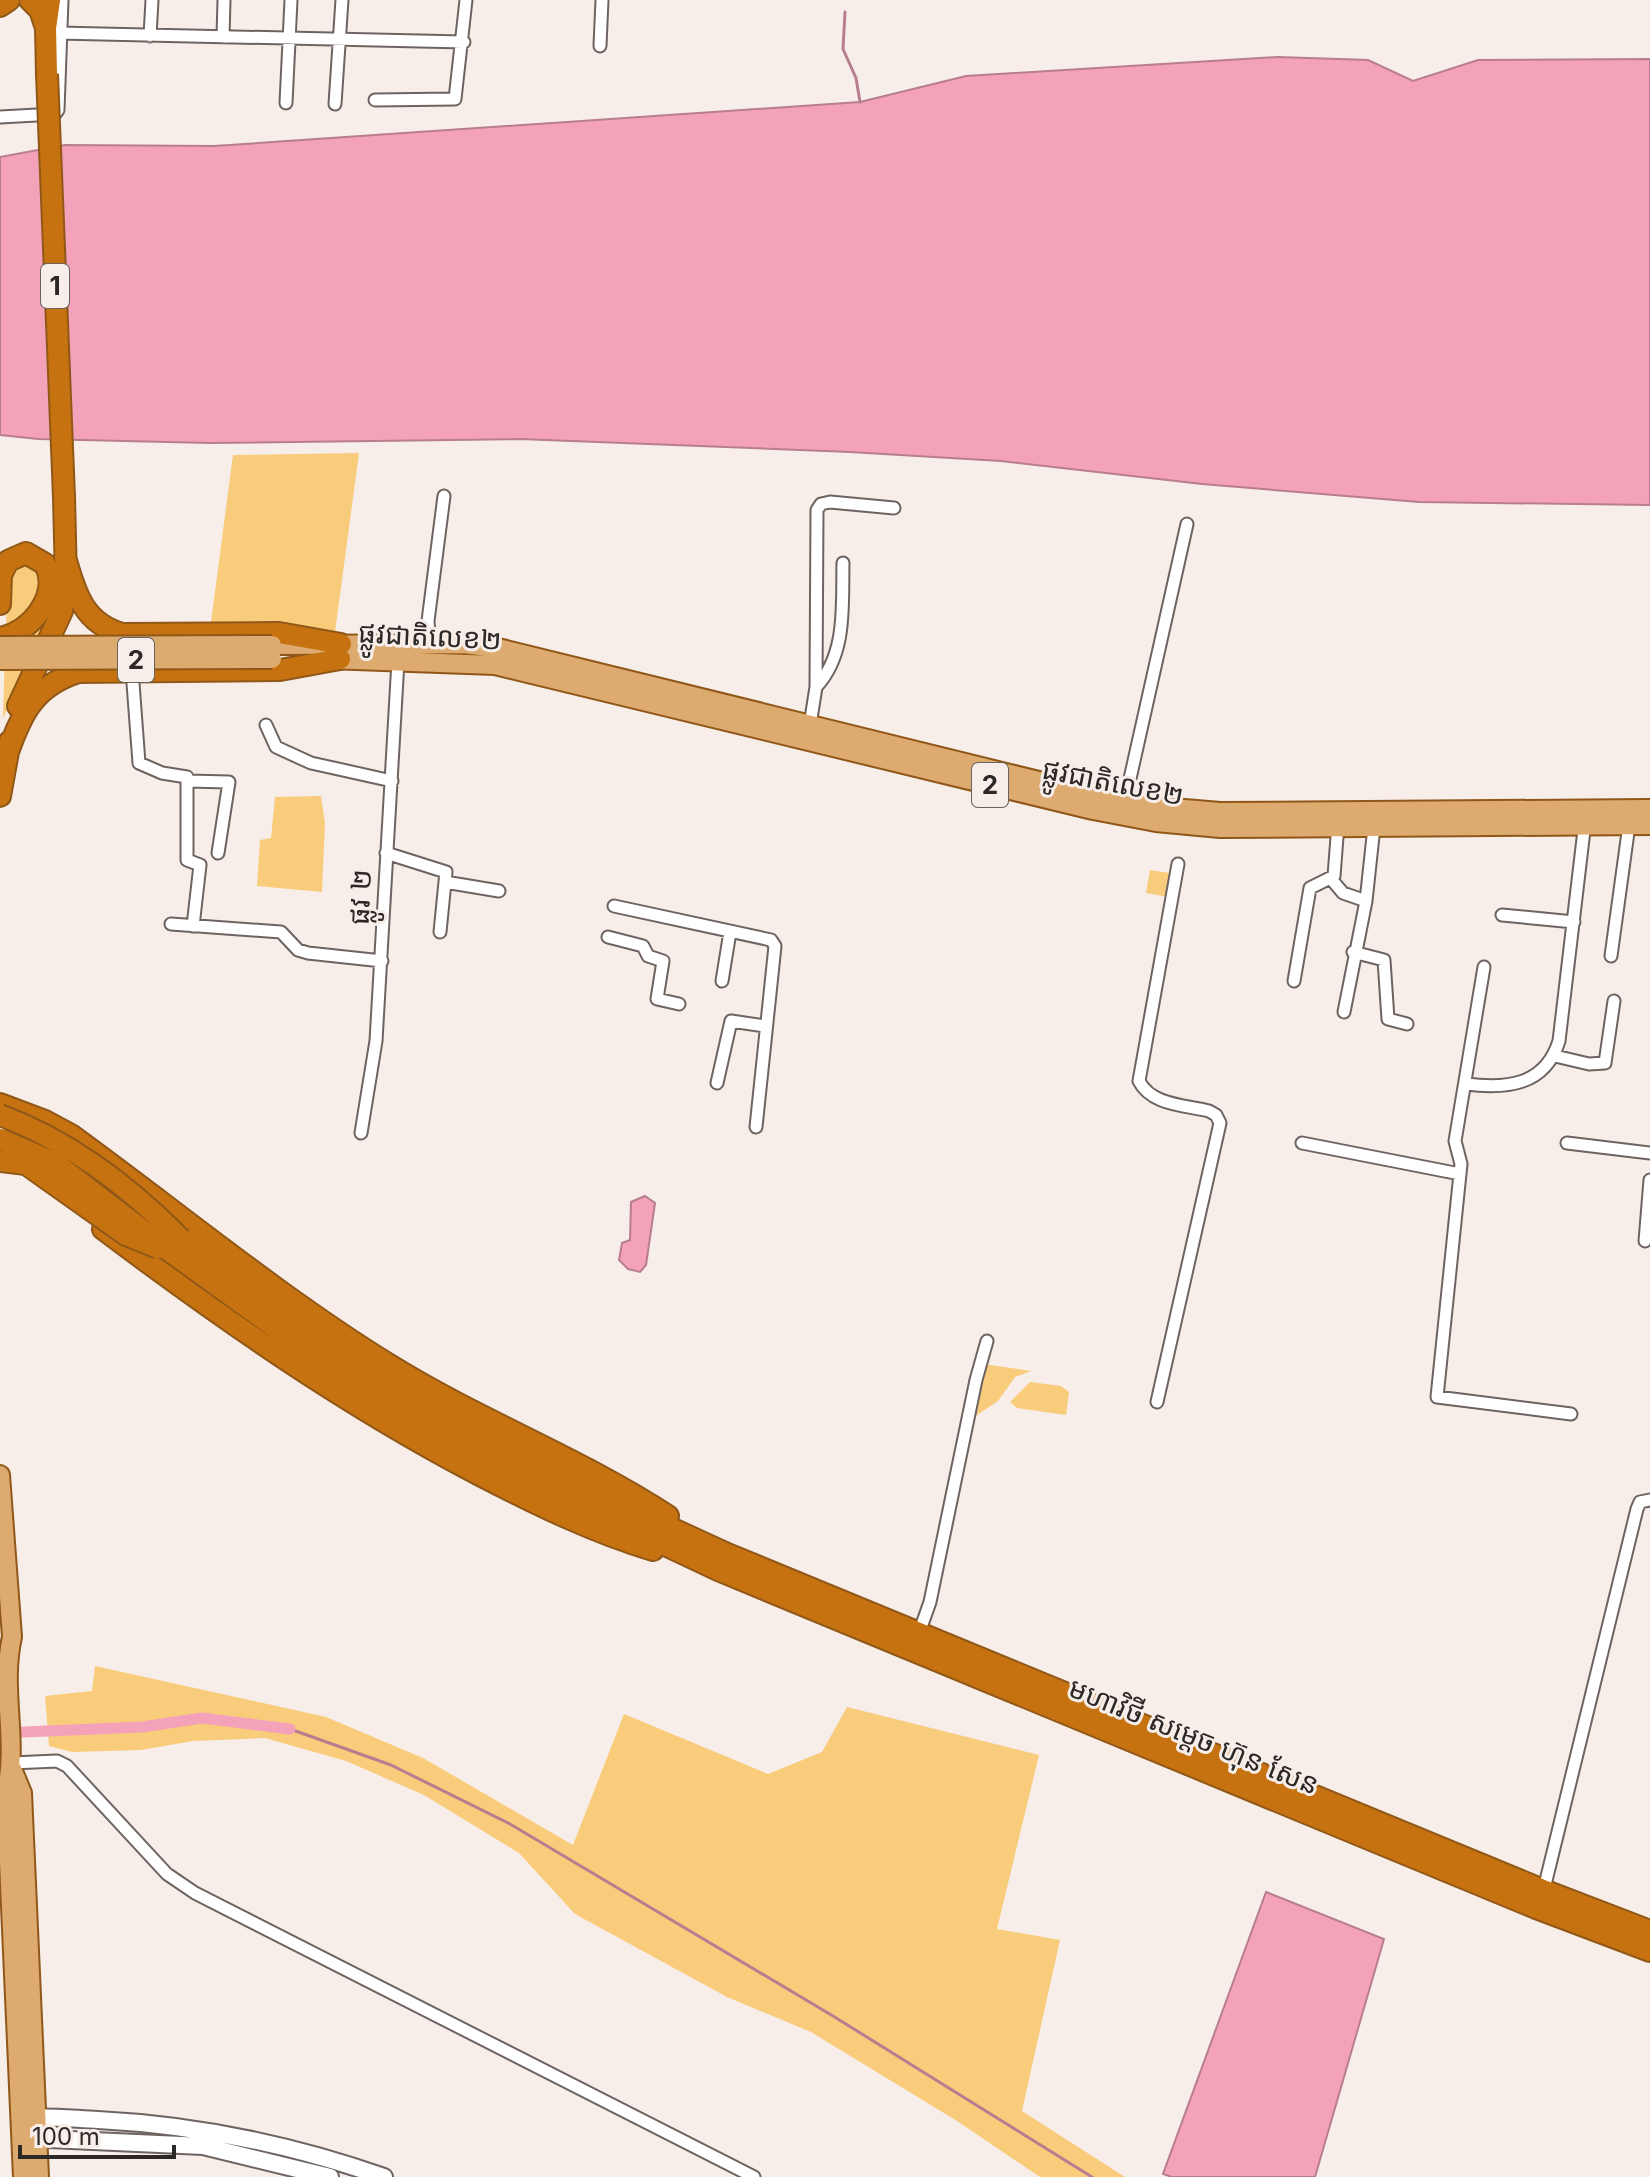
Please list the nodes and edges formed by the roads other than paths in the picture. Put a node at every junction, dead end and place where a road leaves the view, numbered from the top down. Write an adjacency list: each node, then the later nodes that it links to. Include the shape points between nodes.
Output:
1 (9, 0): 11 (highway)
2 (30, 0): 12 (highway)
3 (50, 0): 12 (highway, 1)
4 (62, 0): 12 (street)
5 (152, 0): 13 (street)
6 (224, 0): 14 (street)
7 (291, 0): 15 (street)
8 (342, 0): 16 (street)
9 (466, 0): 17 (street)
10 (602, 0): 18 (street)
11 (0, 6)
12 (52, 30): 13 (street); 22 (street, via 58,110); 26 (highway, 1, bridge, via 47,74)
13 (150, 36): 14 (street)
14 (223, 37): 15 (street)
15 (289, 37): 16 (street); 20 (street)
16 (339, 37): 17 (street); 21 (street)
17 (464, 42): 19 (street, via 452,102)
18 (600, 46)
19 (375, 100)
20 (286, 103)
21 (335, 104)
22 (0, 117)
23 (444, 496): 30 (street, via 428,621)
24 (894, 508): 37 (street, via 830,502 817,510)
25 (1187, 524): 46 (street)
26 (65, 557): 33 (highway, via 78,600 110,631 279,633); 40 (highway, 1, via 62,611 17,710)
27 (843, 563): 37 (street, via 837,652 830,673)
28 (0, 604): 29 (highway, via 4,565 13,556 31,554 48,569 47,594 30,622)
29 (0, 638)
30 (430, 645): 33 (main road, ផ្លូវជាតិលេខ២ / 2); 39 (main road, ផ្លូវជាតិលេខ២ / 2, via 498,648)
31 (0, 646): 32 (main road, 2, bridge)
32 (272, 652): 33 (main road, 2); 34 (main road, 2, bridge)
33 (341, 652): 35 (main road, ផ្លូវជាតិលេខ២ / 2); 36 (highway, via 280,670)
34 (0, 660)
35 (398, 661): 41 (main road, ផ្លូវជាតិលេខ២ / 2, via 495,665); 43 (street, ផ្លូវ ២)
36 (132, 670): 40 (highway, via 78,672 48,685 28,704); 42 (street, via 139,763 186,776)
37 (816, 687): 39 (street)
38 (266, 725): 43 (street, via 276,747 311,763)
39 (810, 725): 41 (main road, ផ្លូវជាតិលេខ២ / 2)
40 (8, 752): 45 (highway, 1)
41 (896, 754): 44 (main road, ផ្លូវជាតិលេខ២ / 2)
42 (187, 781): 53 (street, via 229,782); 64 (street, via 187,860 200,865)
43 (392, 781): 54 (street, ផ្លូវ ២)
44 (1065, 795): 46 (main road, ផ្លូវជាតិលេខ២ / 2); 49 (main road, ផ្លូវជាតិលេខ២ / 2, via 1185,825)
45 (0, 796)
46 (1125, 801): 49 (main road, ផ្លូវជាតិលេខ២ / 2)
47 (1650, 809): 48 (main road, ផ្លូវជាតិលេខ២ / 2)
48 (1586, 817): 49 (main road, ផ្លូវជាតិលេខ២ / 2); 50 (main road, ផ្លូវជាតិលេខ២ / 2); 52 (main road, ផ្លូវជាតិលេខ២ / 2); 62 (street)
49 (1338, 819): 52 (main road, ផ្លូវជាតិលេខ២ / 2); 56 (street)
50 (1629, 825): 51 (main road, ផ្លូវជាតិលេខ២ / 2); 69 (street)
51 (1650, 825)
52 (1374, 827): 59 (street)
53 (218, 853)
54 (386, 853): 57 (street, via 445,871); 70 (street, ផ្លូវ ២)
55 (1178, 864): 97 (street, via 1139,1081 1153,1098 1209,1111 1220,1123)
56 (1332, 880): 59 (street, via 1343,893); 73 (street, via 1310,888)
57 (445, 882): 58 (street); 65 (street)
58 (499, 891)
59 (1366, 901): 68 (street)
60 (614, 906): 66 (street)
61 (1502, 915): 62 (street)
62 (1574, 922): 79 (street)
63 (171, 924): 64 (street)
64 (193, 926): 70 (street, via 281,932 308,953)
65 (440, 932)
66 (730, 932): 72 (street); 78 (street, via 771,940 775,946)
67 (608, 937): 75 (street, via 643,946 648,956 663,961 657,999)
68 (1353, 952): 76 (street); 77 (street, via 1384,960 1388,1019)
69 (1611, 956)
70 (382, 961): 86 (street, ផ្លូវ ២)
71 (1484, 967): 81 (street)
72 (722, 981)
73 (1294, 981)
74 (1614, 1001): 79 (street, via 1605,1063)
75 (679, 1004)
76 (1344, 1012)
77 (1407, 1024)
78 (765, 1026): 80 (street, via 731,1021); 85 (street)
79 (1555, 1056): 81 (street, via 1531,1078 1510,1087)
80 (717, 1083)
81 (1466, 1084): 91 (street, via 1455,1141)
82 (0, 1104): 94 (highway, via 71,1135)
83 (0, 1115): 90 (highway, via 5,1135); 94 (highway, bridge, via 66,1145 147,1204)
84 (0, 1126): 94 (highway, bridge, via 51,1147)
85 (756, 1127)
86 (361, 1133)
87 (1302, 1143): 91 (street)
88 (1567, 1143): 89 (street)
89 (1650, 1153)
90 (1, 1158): 94 (highway, bridge, via 26,1164 126,1235)
91 (1460, 1174): 98 (street, via 1437,1397)
92 (1650, 1180): 93 (street)
93 (1645, 1241)
94 (170, 1247): 96 (highway); 100 (highway, via 393,1368)
95 (987, 1341): 104 (street)
96 (323, 1363): 100 (highway, via 437,1413); 100 (highway, via 421,1444)
97 (1157, 1402)
98 (1571, 1414)
99 (0, 1475): 102 (main road)
100 (581, 1496): 103 (highway); 103 (highway, via 631,1491)
101 (1650, 1500): 107 (street, via 1640,1502 1637,1509)
102 (1, 1514): 105 (main road, via 12,1637)
103 (722, 1562): 104 (highway, មហាវិថី សម្តេច ហ៊ុន សែន); 107 (highway, មហាវិថី សម្តេច ហ៊ុន សែន)
104 (919, 1633): 107 (highway, មហាវិថី សម្តេច ហ៊ុន សែន)
105 (3, 1656): 106 (main road)
106 (12, 1763): 110 (main road, via 22,1793); 117 (street, via 57,1761 67,1766 167,1874 195,1893)
107 (1540, 1899): 108 (highway, មហាវិថី សម្តេច ហ៊ុន សែន); 109 (highway, មហាវិថី សម្តេច ហ៊ុន សែន)
108 (1650, 1931)
109 (1650, 1951)
110 (28, 2118): 111 (main road); 112 (street, via 207,2129 298,2149)
111 (29, 2138): 113 (main road); 114 (main road); 115 (street, via 203,2146)
112 (352, 2172): 116 (street)
113 (23, 2177)
114 (39, 2177)
115 (330, 2177)
116 (384, 2177)
117 (754, 2177)

